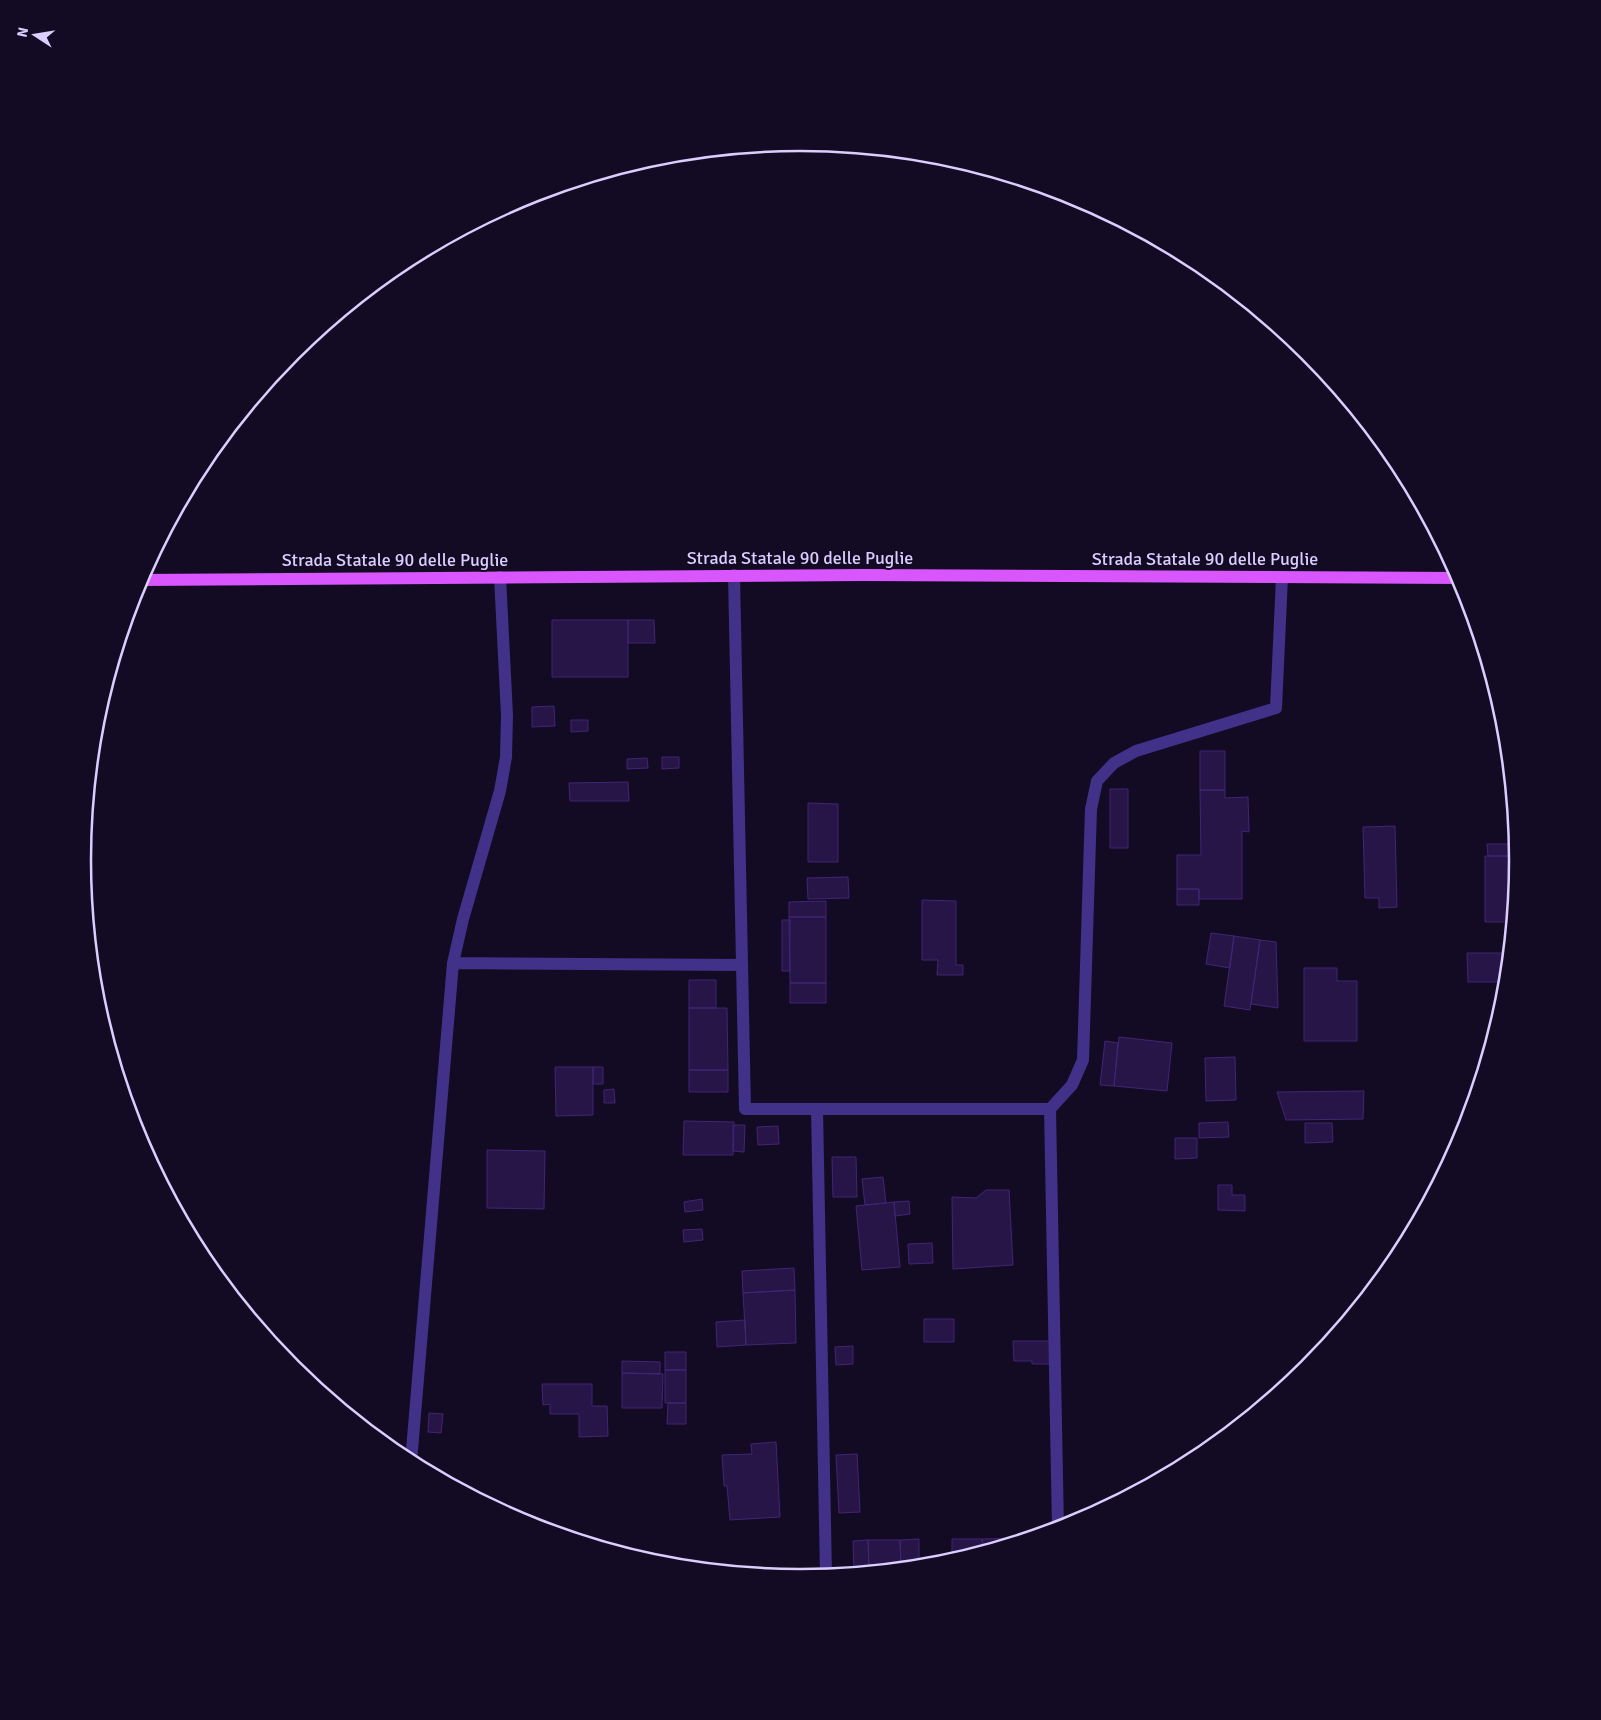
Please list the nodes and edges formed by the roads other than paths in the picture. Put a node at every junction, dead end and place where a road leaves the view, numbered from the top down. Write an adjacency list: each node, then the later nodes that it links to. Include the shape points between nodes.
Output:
1 (734, 575): 2 (main road, Strada Statale 90 delle Puglie); 3 (main road, Strada Statale 90 delle Puglie); 7 (street)
2 (500, 577): 5 (main road, Strada Statale 90 delle Puglie); 6 (street, via 506,757 500,792)
3 (1282, 577): 4 (main road, Strada Statale 90 delle Puglie); 9 (street, via 1276,708 1136,751 1114,762 1097,782 1091,809 1083,1060 1072,1085)
4 (1451, 578)
5 (149, 580)
6 (453, 964): 7 (street); 10 (street)
7 (742, 965): 8 (street, via 745,1109)
8 (817, 1109): 9 (street); 12 (street)
9 (1050, 1109): 11 (street)
10 (412, 1453)
11 (1058, 1520)
12 (826, 1568)

